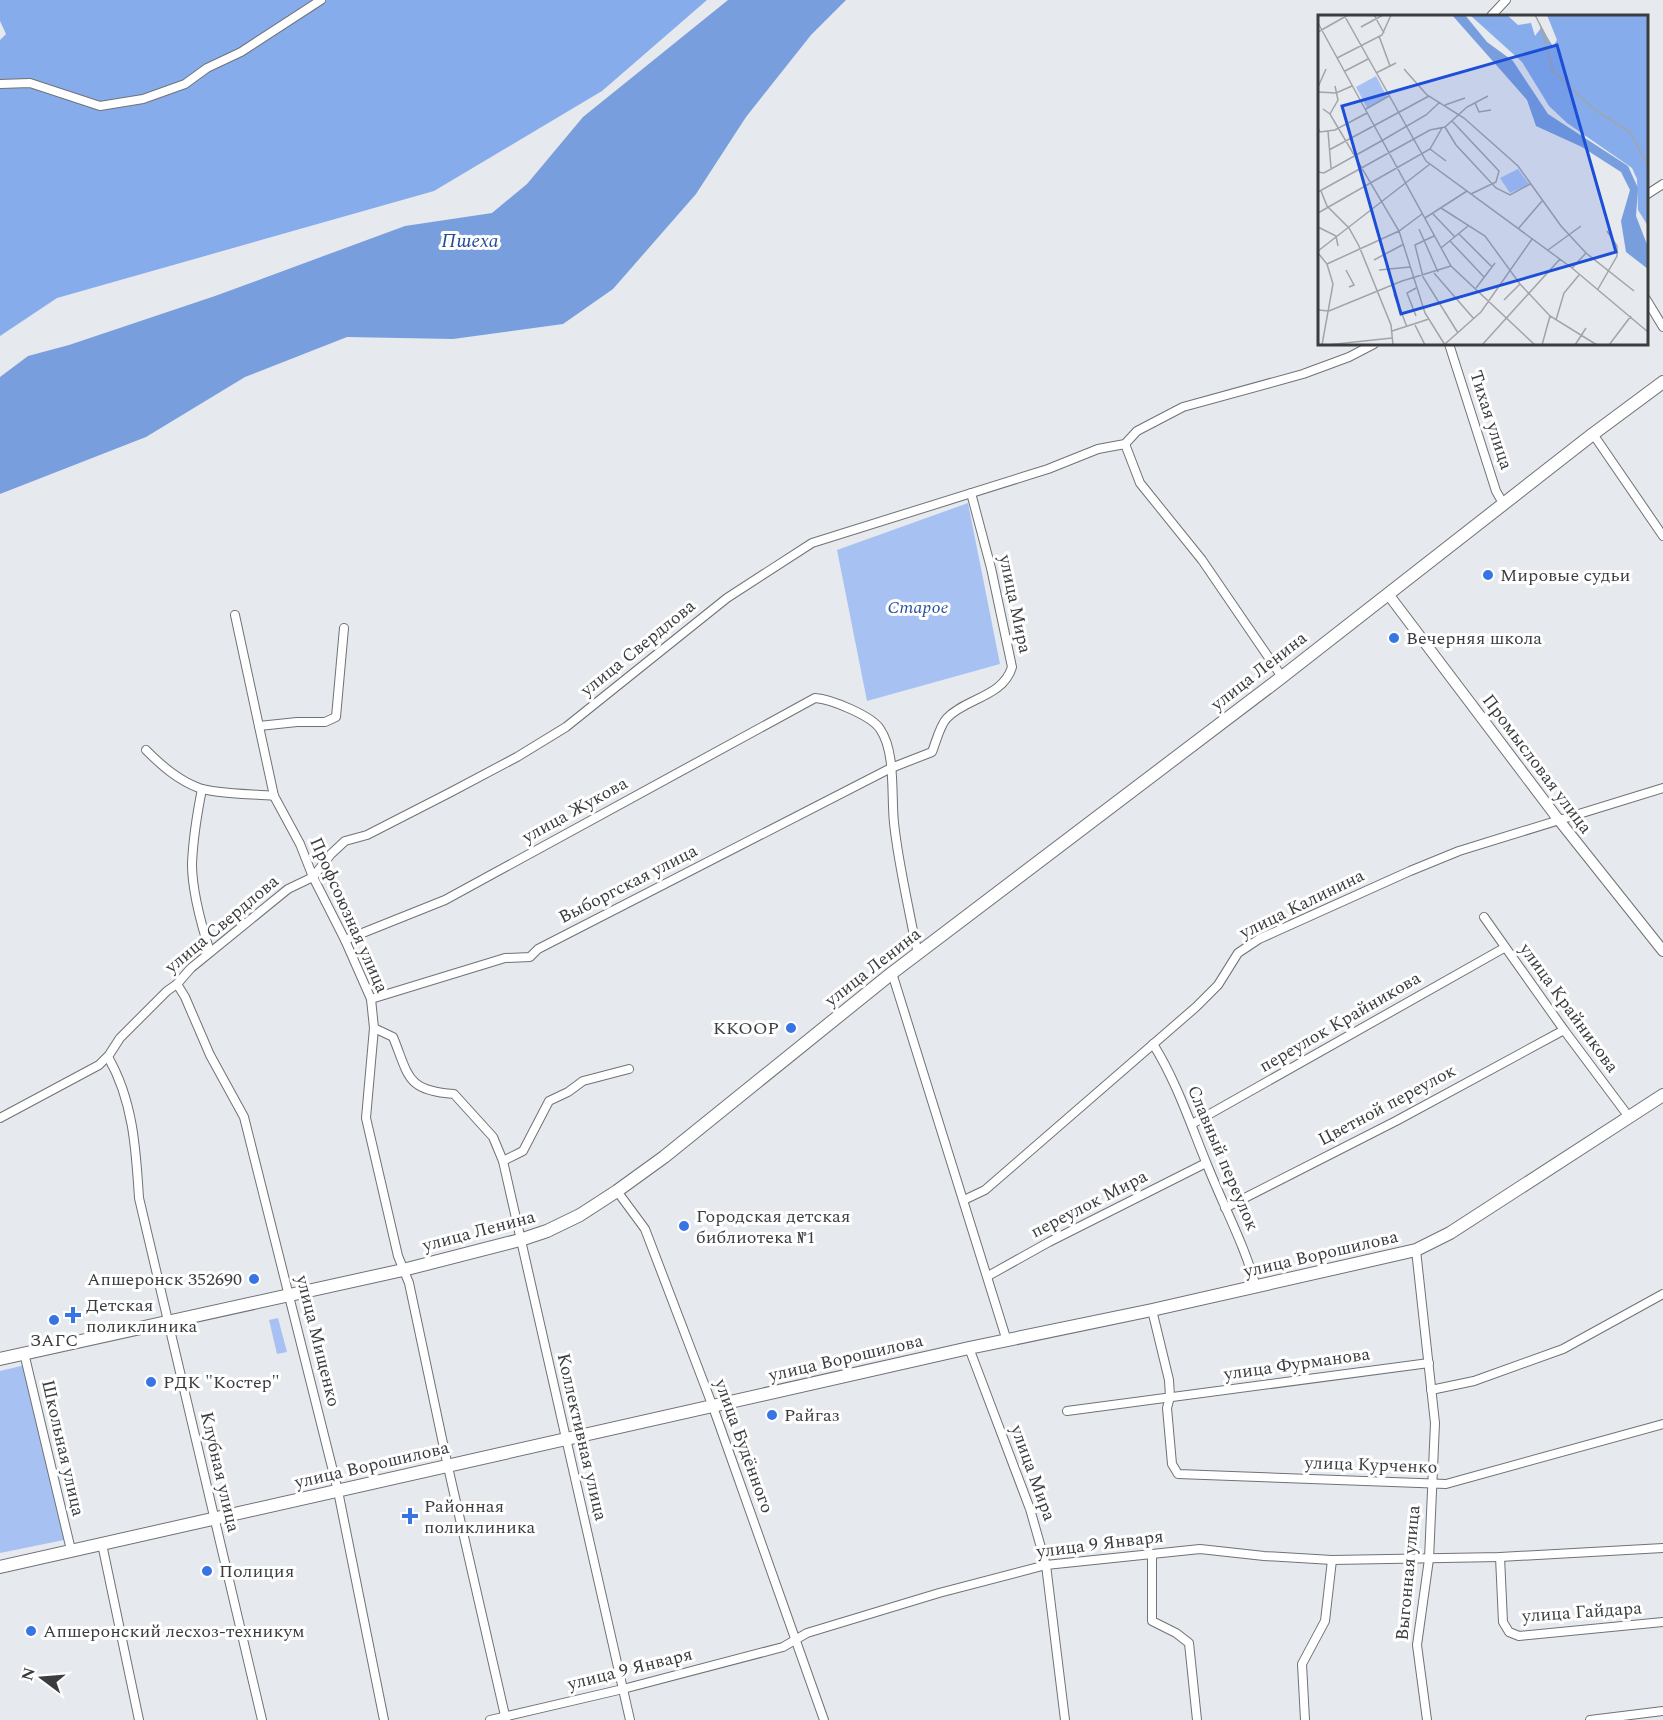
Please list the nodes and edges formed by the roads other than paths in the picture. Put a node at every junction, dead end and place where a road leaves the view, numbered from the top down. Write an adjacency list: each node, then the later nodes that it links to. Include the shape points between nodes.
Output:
1 (321, 0): 4 (street, via 185,84 143,99 100,106 30,83)
2 (1506, 0): 3 (street)
3 (1492, 15)
4 (0, 84)
5 (1663, 184): 6 (street)
6 (1648, 194)
7 (1648, 301): 8 (street)
8 (1663, 327)
9 (1372, 345): 13 (street, улица Свердлова, via 1303,374 1183,407 1137,431)
10 (1449, 345): 15 (street, Тихая улица, via 1496,491)
11 (1663, 382): 12 (main road, улица Ленина)
12 (1593, 434): 15 (main road, улица Ленина); 16 (street)
13 (1125, 444): 14 (street, улица Свердлова, via 1098,449); 20 (street, via 1140,483 1202,560)
14 (971, 493): 23 (street, улица Мира, via 1012,668 1009,677 991,693 946,718 932,752); 28 (street, улица Свердлова, via 812,543 727,598 566,727 451,792 367,835 345,841)
15 (1504, 505): 17 (main road, улица Ленина)
16 (1663, 536)
17 (1388, 594): 20 (main road, улица Ленина); 27 (street, Промысловая улица)
18 (235, 615): 21 (street, Профсоюзная улица)
19 (344, 628): 21 (street, via 336,717 325,722)
20 (1282, 676): 34 (main road, улица Ленина)
21 (259, 726): 26 (street, Профсоюзная улица)
22 (146, 750): 25 (street, via 179,778)
23 (891, 768): 30 (street, улица Жукова, via 886,738 879,726 828,699 815,698 445,900); 34 (street, via 894,824); 37 (street, Выборгская улица, via 538,949 530,957 505,958)
24 (1663, 788): 27 (street, улица Калинина)
25 (202, 789): 26 (street); 33 (street, via 192,866 201,924)
26 (274, 796): 28 (street, Профсоюзная улица)
27 (1558, 819): 32 (street, Промысловая улица); 40 (street, улица Калинина, via 1449,855 1259,939 1238,953 1218,985)
28 (313, 877): 30 (street, Профсоюзная улица); 33 (street, улица Свердлова, via 288,889)
29 (1484, 917): 31 (street, улица Крайникова)
30 (345, 940): 37 (street, Профсоюзная улица)
31 (1504, 948): 39 (street, улица Крайникова); 46 (street, переулок Крайникова)
32 (1663, 951)
33 (210, 952): 36 (street, улица Свердлова)
34 (918, 954): 35 (main road, улица Ленина)
35 (892, 973): 49 (main road, улица Ленина); 50 (street)
36 (177, 984): 41 (street, улица Свердлова, via 120,1038); 57 (street, улица Мищенко, via 244,1117)
37 (371, 999): 38 (street, Профсоюзная улица)
38 (374, 1028): 47 (street, Коллективная улица, via 393,1037 409,1077 420,1088 454,1094 493,1137); 54 (street, Профсоюзная улица, via 366,1118)
39 (1564, 1030): 44 (street, улица Крайникова); 51 (street, Цветной переулок)
40 (1153, 1044): 46 (street, Славный переулок); 50 (street, улица Калинина, via 985,1190)
41 (108, 1057): 45 (street, улица Свердлова); 60 (street, Клубная улица, via 128,1107 139,1198)
42 (629, 1069): 47 (street, via 583,1081 549,1101 523,1151)
43 (1663, 1095): 44 (main road, улица Ворошилова)
44 (1629, 1117): 53 (main road, улица Ворошилова, via 1450,1233)
45 (0, 1118)
46 (1192, 1125): 48 (street, Славный переулок)
47 (503, 1161): 52 (street, Коллективная улица)
48 (1206, 1163): 51 (street, Славный переулок); 55 (street, переулок Мира)
49 (617, 1191): 52 (main road, улица Ленина, via 555,1227); 68 (street, улица Будённого, via 645,1230)
50 (964, 1200): 55 (street)
51 (1225, 1208): 56 (street, Славный переулок)
52 (520, 1240): 54 (main road, улица Ленина); 71 (street, Коллективная улица)
53 (1416, 1250): 56 (main road, улица Ворошилова); 65 (street, Выгонная улица)
54 (403, 1270): 57 (main road, улица Ленина); 72 (street, Профсоюзная улица)
55 (988, 1276): 61 (street)
56 (1256, 1287): 59 (main road, улица Ворошилова)
57 (289, 1294): 60 (main road, улица Ленина); 74 (street, улица Мищенко)
58 (1663, 1294): 66 (street, via 1563,1349 1474,1381)
59 (1152, 1310): 61 (main road, улица Ворошилова); 67 (street)
60 (168, 1322): 63 (main road, улица Ленина); 75 (street, Клубная улица)
61 (1007, 1341): 62 (main road, улица Ворошилова)
62 (969, 1348): 68 (main road, улица Ворошилова); 83 (street, улица Мира, via 1030,1509)
63 (24, 1353): 64 (main road, улица Ленина); 78 (street, Школьная улица)
64 (0, 1359)
65 (1429, 1363): 66 (street, Выгонная улица); 67 (street, улица Фурманова)
66 (1431, 1390): 73 (street, Выгонная улица, via 1436,1423)
67 (1170, 1397): 69 (street, улица Фурманова); 73 (street, улица Курченко, via 1167,1408 1172,1464 1178,1474)
68 (713, 1407): 71 (main road, улица Ворошилова); 86 (street, улица Будённого)
69 (1067, 1411)
70 (1663, 1424): 73 (street, улица Курченко)
71 (566, 1440): 72 (main road, улица Ворошилова); 87 (street, Коллективная улица)
72 (448, 1467): 74 (main road, улица Ворошилова); 89 (street, Профсоюзная улица)
73 (1431, 1485): 81 (street, Выгонная улица)
74 (338, 1491): 75 (main road, улица Ворошилова); 92 (street, улица Мищенко)
75 (214, 1519): 76 (main road, улица Ворошилова); 91 (street, Клубная улица)
76 (102, 1544): 78 (main road, улица Ворошилова); 90 (street)
77 (1663, 1548): 80 (street, улица 9 Января)
78 (71, 1550): 84 (main road, улица Ворошилова)
79 (1152, 1555): 82 (street, улица 9 Января, via 1200,1550); 83 (street, улица 9 Января); 97 (street, via 1152,1621 1189,1644)
80 (1500, 1557): 81 (street, улица 9 Января); 85 (street, улица Гайдара, via 1503,1622 1509,1632 1519,1636)
81 (1429, 1559): 82 (street, улица 9 Января); 99 (street, Выгонная улица, via 1417,1645)
82 (1332, 1560): 98 (street, via 1325,1621 1302,1664)
83 (1046, 1565): 86 (street, улица 9 Января, via 939,1593 807,1633); 96 (street, улица Мира)
84 (0, 1567)
85 (1663, 1622)
86 (795, 1641): 87 (street, улица 9 Января); 95 (street, улица Будённого)
87 (623, 1689): 89 (street, улица 9 Января); 94 (street, Коллективная улица)
88 (1663, 1711): 100 (street)
89 (506, 1718): 93 (street, улица 9 Января)
90 (139, 1720)
91 (262, 1720)
92 (384, 1720)
93 (490, 1720)
94 (630, 1720)
95 (824, 1720)
96 (1065, 1720)
97 (1197, 1720)
98 (1305, 1720)
99 (1427, 1720)
100 (1590, 1720)

